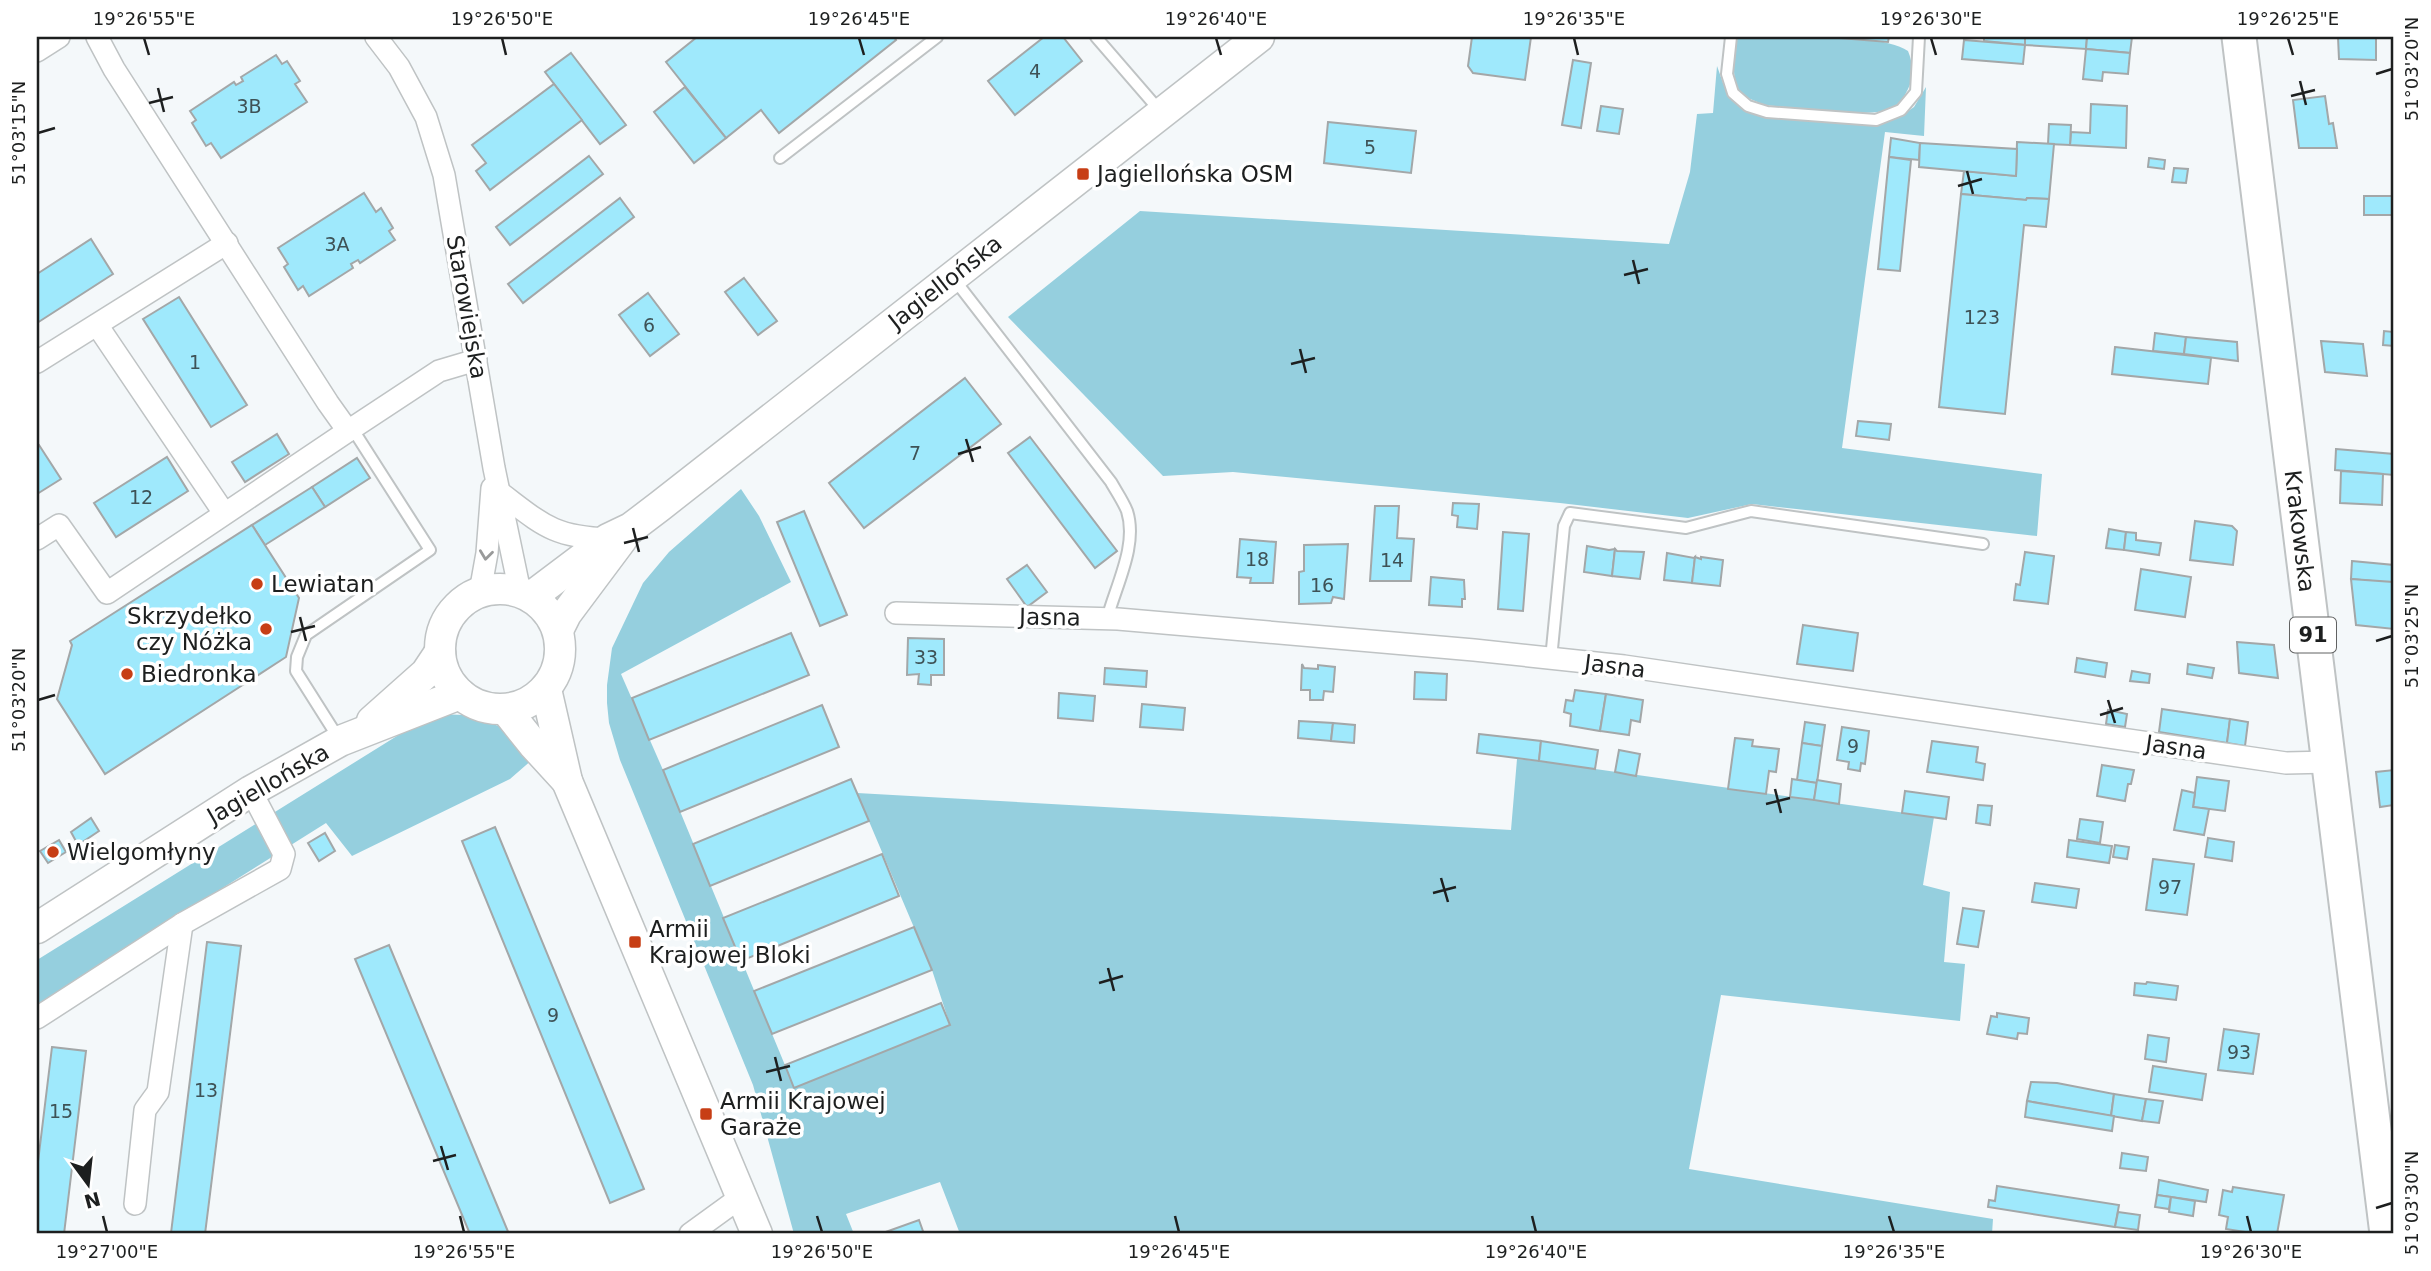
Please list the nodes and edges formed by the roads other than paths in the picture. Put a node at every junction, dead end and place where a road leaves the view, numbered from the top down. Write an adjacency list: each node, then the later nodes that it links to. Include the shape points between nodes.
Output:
1 (59, 37): 10 (street)
2 (97, 37): 13 (street)
3 (376, 37): 16 (street, Starowiejska, via 399,67 434,139)
4 (937, 37): 12 (lane)
5 (1096, 37): 11 (lane)
6 (1259, 37): 11 (street, Jagiellońska)
7 (1731, 37): 8 (lane, via 1727,74 1732,93 1748,106 1767,113 1876,120 1901,110 1916,92)
8 (1919, 37)
9 (2239, 37): 36 (main road, Krakowska / 91)
10 (37, 51)
11 (1161, 113): 14 (street, Jagiellońska)
12 (780, 158)
13 (227, 243): 15 (street); 18 (street, via 328,403)
14 (952, 277): 22 (street, Jagiellońska); 28 (lane, via 1111,482 1126,510 1129,548)
15 (97, 325): 17 (street); 21 (street)
16 (476, 360): 18 (street, via 439,371); 19 (street, Starowiejska)
17 (37, 362)
18 (350, 429): 21 (street); 35 (lane, via 430,550 306,635 296,671)
19 (495, 468): 20 (street, Starowiejska); 25 (street, one-way to 25)
20 (499, 492): 22 (street, via 555,531 578,538); 26 (street, Starowiejska)
21 (224, 513): 23 (street, via 107,593 59,525)
22 (619, 533): 26 (street, Jagiellońska); 29 (street, Jagiellońska)
23 (37, 538)
24 (1983, 544): 31 (lane, via 1751,510 1686,528 1570,513 1564,526)
25 (480, 592): 26 (street, via 493,589); 30 (street, via 450,615)
26 (526, 594): 29 (street, via 550,614)
27 (896, 614): 28 (street, Jasna)
28 (1107, 619): 31 (street, Jasna)
29 (558, 630): 32 (street, via 561,651 557,671)
30 (440, 652): 33 (street, via 442,668); 35 (street, Jagiellońska, via 426,673)
31 (1551, 659): 36 (street, Jasna, via 2286,763)
32 (546, 690): 34 (street); 37 (street)
33 (460, 694): 34 (street, via 473,704); 35 (street, Jagiellońska)
34 (506, 710): 37 (street)
35 (350, 737): 38 (street, Jagiellońska)
36 (2329, 762): 46 (main road, Krakowska / 91)
37 (568, 781): 42 (street)
38 (251, 791): 39 (street, via 285,854 280,869); 40 (street, Jagiellońska)
39 (182, 924): 41 (street); 43 (street, via 158,1092 145,1110)
40 (37, 928)
41 (37, 1018)
42 (741, 1197): 44 (street); 45 (street)
43 (135, 1204)
44 (690, 1234)
45 (757, 1234)
46 (2387, 1234)

